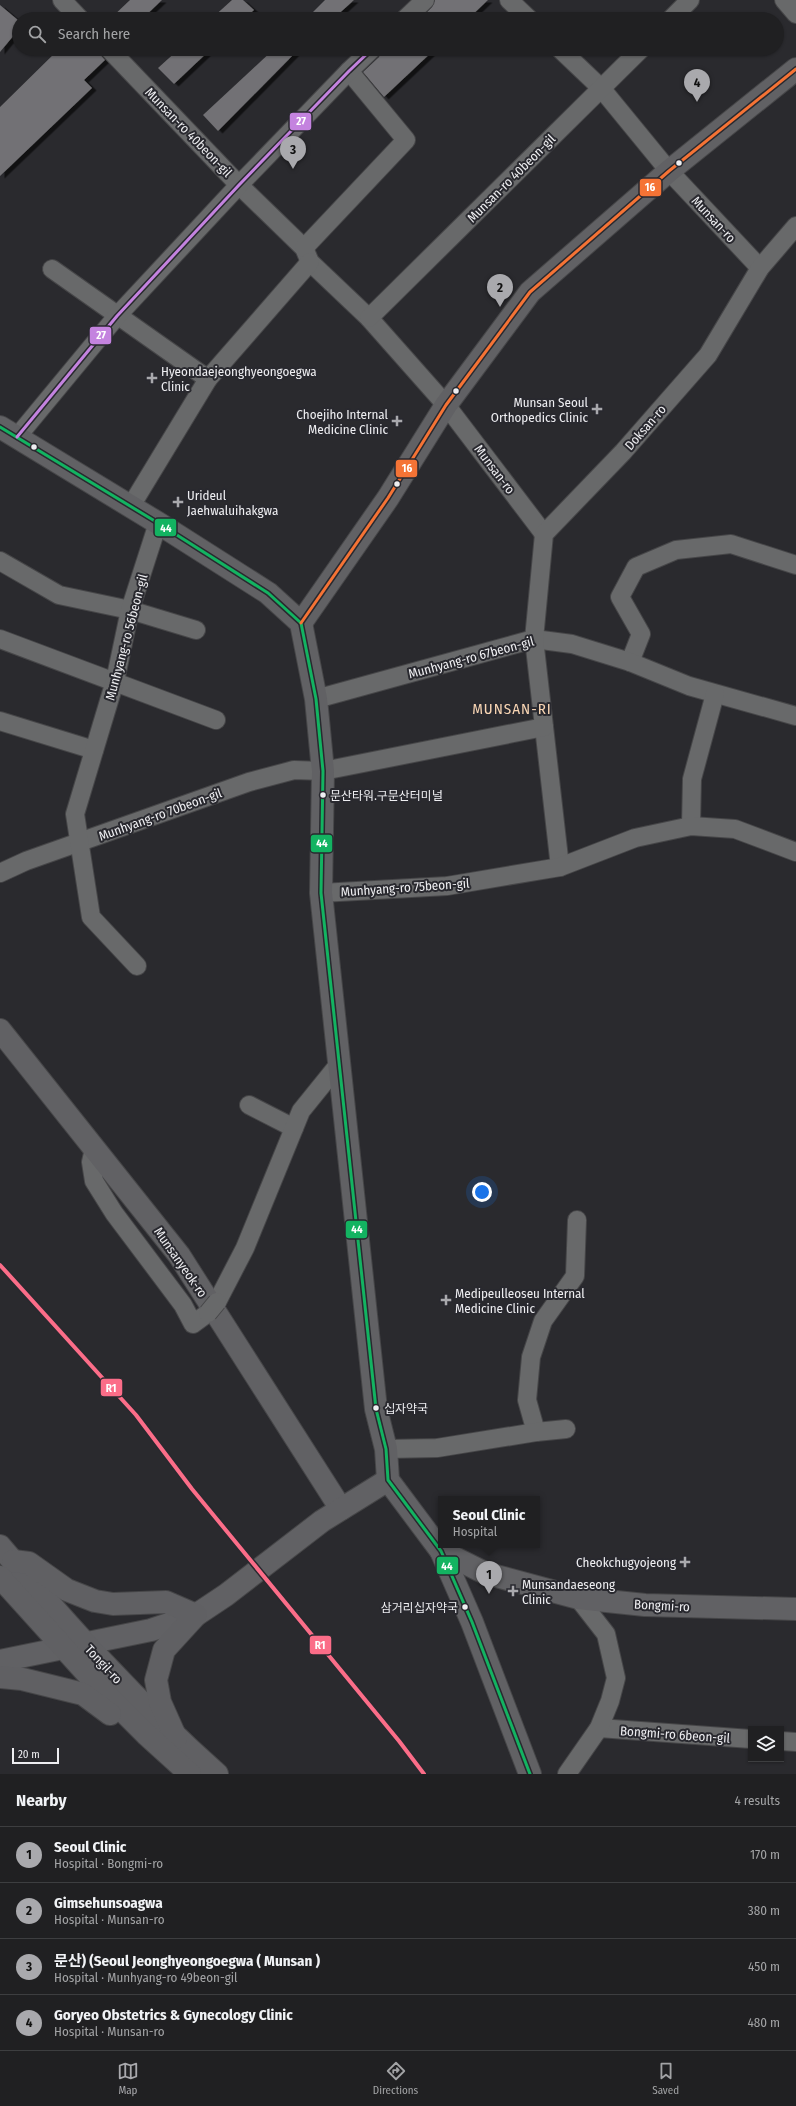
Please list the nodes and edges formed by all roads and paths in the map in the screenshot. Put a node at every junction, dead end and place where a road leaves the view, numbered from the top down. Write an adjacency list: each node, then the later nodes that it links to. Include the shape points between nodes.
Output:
1 (62, 0): 6 (street)
2 (425, 0): 7 (street)
3 (509, 0): 8 (street)
4 (690, 0): 9 (street)
5 (784, 0): 10 (street)
6 (73, 12)
7 (412, 12)
8 (522, 12)
9 (678, 12)
10 (796, 14)
11 (116, 56): 19 (street, Munsan-ro 40beon-gil)
12 (364, 56): 16 (street)
13 (567, 56): 17 (street, Munsan-ro)
14 (634, 56): 17 (street, Munsan-ro 40beon-gil)
15 (796, 69): 18 (main road)
16 (348, 71): 19 (street); 21 (street, via 406,140)
17 (601, 88): 18 (street, Munsan-ro); 25 (street, Munsan-ro 40beon-gil)
18 (669, 171): 22 (street, Munsan-ro); 27 (main road, via 530,292)
19 (239, 185): 21 (street, Munsan-ro 40beon-gil); 24 (street)
20 (796, 226): 22 (street, Doksan-ro)
21 (307, 255): 25 (street, Munsan-ro 40beon-gil); 26 (street)
22 (760, 268): 31 (street, Doksan-ro, via 708,355 624,452)
23 (52, 269): 24 (street)
24 (117, 316): 26 (street); 28 (street)
25 (369, 318): 27 (street, Munsan-ro 40beon-gil)
26 (208, 379): 29 (street)
27 (446, 405): 31 (street, Munsan-ro); 35 (main road, via 388,498)
28 (9, 432): 29 (main road)
29 (131, 506): 30 (main road)
30 (158, 523): 34 (street, Munhyang-ro 56beon-gil); 35 (main road, via 268,593)
31 (544, 534): 38 (street)
32 (0, 561): 34 (street, via 59,596)
33 (796, 565): 39 (street, via 731,544 676,550 636,567 620,597 641,634)
34 (130, 610): 36 (street); 40 (street, Munhyang-ro 56beon-gil)
35 (300, 623): 42 (main road)
36 (196, 630)
37 (0, 639): 40 (street)
38 (534, 639): 39 (street, Munhyang-ro 67beon-gil, via 572,644); 42 (street, Munhyang-ro 67beon-gil); 46 (street)
39 (630, 662): 41 (street, Munhyang-ro 67beon-gil)
40 (115, 681): 44 (street); 47 (street, Munhyang-ro 56beon-gil)
41 (715, 694): 43 (street, Munhyang-ro 67beon-gil); 49 (street, via 692,779)
42 (316, 699): 48 (main road)
43 (796, 716)
44 (216, 720)
45 (0, 721): 47 (street)
46 (544, 727): 48 (street, Munhyang-ro 70beon-gil); 52 (street)
47 (94, 750): 50 (street, Munhyang-ro 56beon-gil, via 75,814)
48 (323, 771): 50 (street, Munhyang-ro 70beon-gil, via 294,770 249,782); 54 (main road)
49 (691, 826): 51 (street, Munhyang-ro 75beon-gil, via 735,829); 52 (street, Munhyang-ro 75beon-gil, via 635,838)
50 (79, 843): 53 (street, Munhyang-ro 70beon-gil); 55 (street, Munhyang-ro 56beon-gil, via 91,917)
51 (796, 852)
52 (560, 867): 54 (street, Munhyang-ro 75beon-gil, via 447,886)
53 (0, 873)
54 (321, 893): 57 (main road)
55 (137, 966)
56 (0, 1030): 60 (main road, Munsanyeok-ro)
57 (339, 1064): 59 (street, via 301,1111); 64 (main road, via 376,1409)
58 (249, 1105): 59 (street)
59 (294, 1128): 60 (street, via 245,1248 212,1308 193,1324 183,1305 94,1181 91,1162)
60 (94, 1149): 66 (main road, Munsanyeok-ro, via 179,1255)
61 (577, 1220): 63 (street, via 575,1276 543,1321 531,1357 527,1400)
62 (566, 1429): 63 (street)
63 (536, 1432): 64 (street, via 437,1448)
64 (386, 1449): 65 (main road)
65 (388, 1480): 66 (main road); 67 (main road)
66 (341, 1508): 73 (main road)
67 (438, 1547)
68 (439, 1548): 69 (main road)
69 (441, 1551): 71 (main road, Bongmi-ro, via 485,1573); 86 (main road, via 472,1622)
70 (4, 1561): 73 (main road, via 29,1563 67,1590 95,1601 113,1604 166,1602); 74 (main road, Tongil-ro); 75 (main road, Tongil-ro)
71 (578, 1598): 72 (main road, Bongmi-ro, via 645,1605); 78 (street, Bongmi-ro 6beon-gil, via 606,1634 616,1678)
72 (796, 1609)
73 (196, 1615): 74 (main road, via 151,1630); 80 (main road, via 164,1650 156,1680 160,1702)
74 (85, 1644): 75 (main road); 80 (main road, Tongil-ro)
75 (62, 1647): 76 (main road); 79 (main road, Tongil-ro)
76 (0, 1661)
77 (0, 1677): 79 (main road, via 36,1681 83,1694 128,1728)
78 (599, 1728): 81 (street, Bongmi-ro 6beon-gil); 87 (street, Bongmi-ro 6beon-gil)
79 (146, 1734): 84 (main road, Tongil-ro)
80 (176, 1738): 85 (main road, Tongil-ro)
81 (748, 1739)
82 (784, 1741): 83 (street)
83 (796, 1742)
84 (190, 1774)
85 (217, 1774)
86 (530, 1774)
87 (567, 1774)

